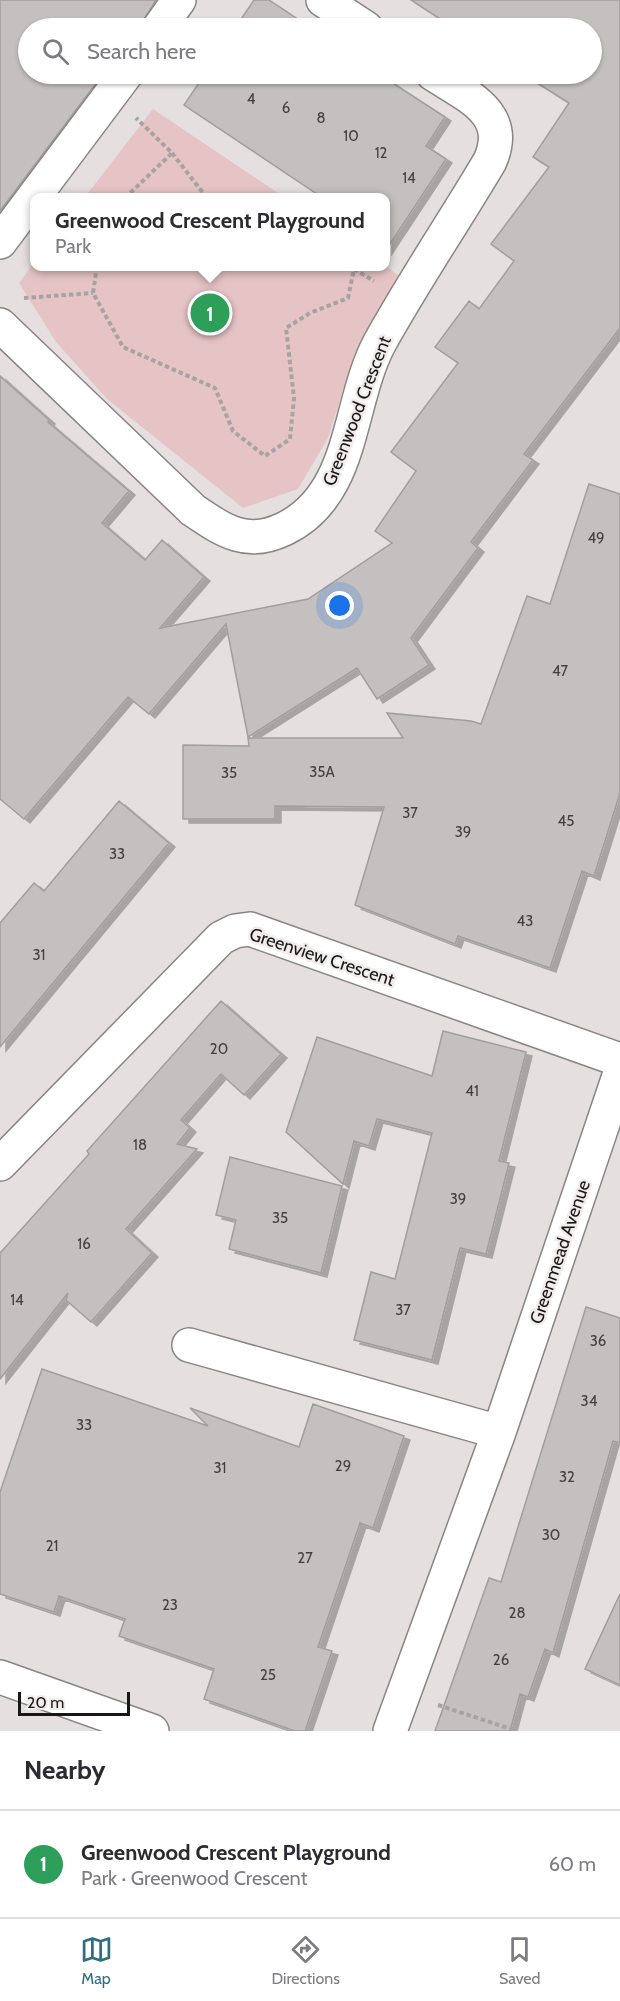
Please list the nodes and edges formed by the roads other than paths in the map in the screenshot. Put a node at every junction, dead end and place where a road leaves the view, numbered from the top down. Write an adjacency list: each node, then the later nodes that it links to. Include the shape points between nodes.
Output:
1 (179, 0): 3 (street)
2 (323, 0): 4 (street)
3 (166, 18)
4 (351, 18)
5 (118, 84): 7 (street)
6 (448, 84): 10 (street, Greenwood Crescent, via 491,117 497,131 497,146 378,346 328,489 297,523 272,535 249,538 222,529 193,510)
7 (37, 193)
8 (30, 202): 9 (street)
9 (0, 242)
10 (8, 312)
11 (620, 1060): 13 (street, Greenview Crescent, via 250,929 235,931 221,938)
12 (620, 1073): 15 (street, Greenmead Avenue)
13 (0, 1164)
14 (189, 1345): 15 (street)
15 (499, 1432): 18 (street, Greenmead Avenue)
16 (0, 1677): 17 (street)
17 (152, 1731)
18 (390, 1731)

